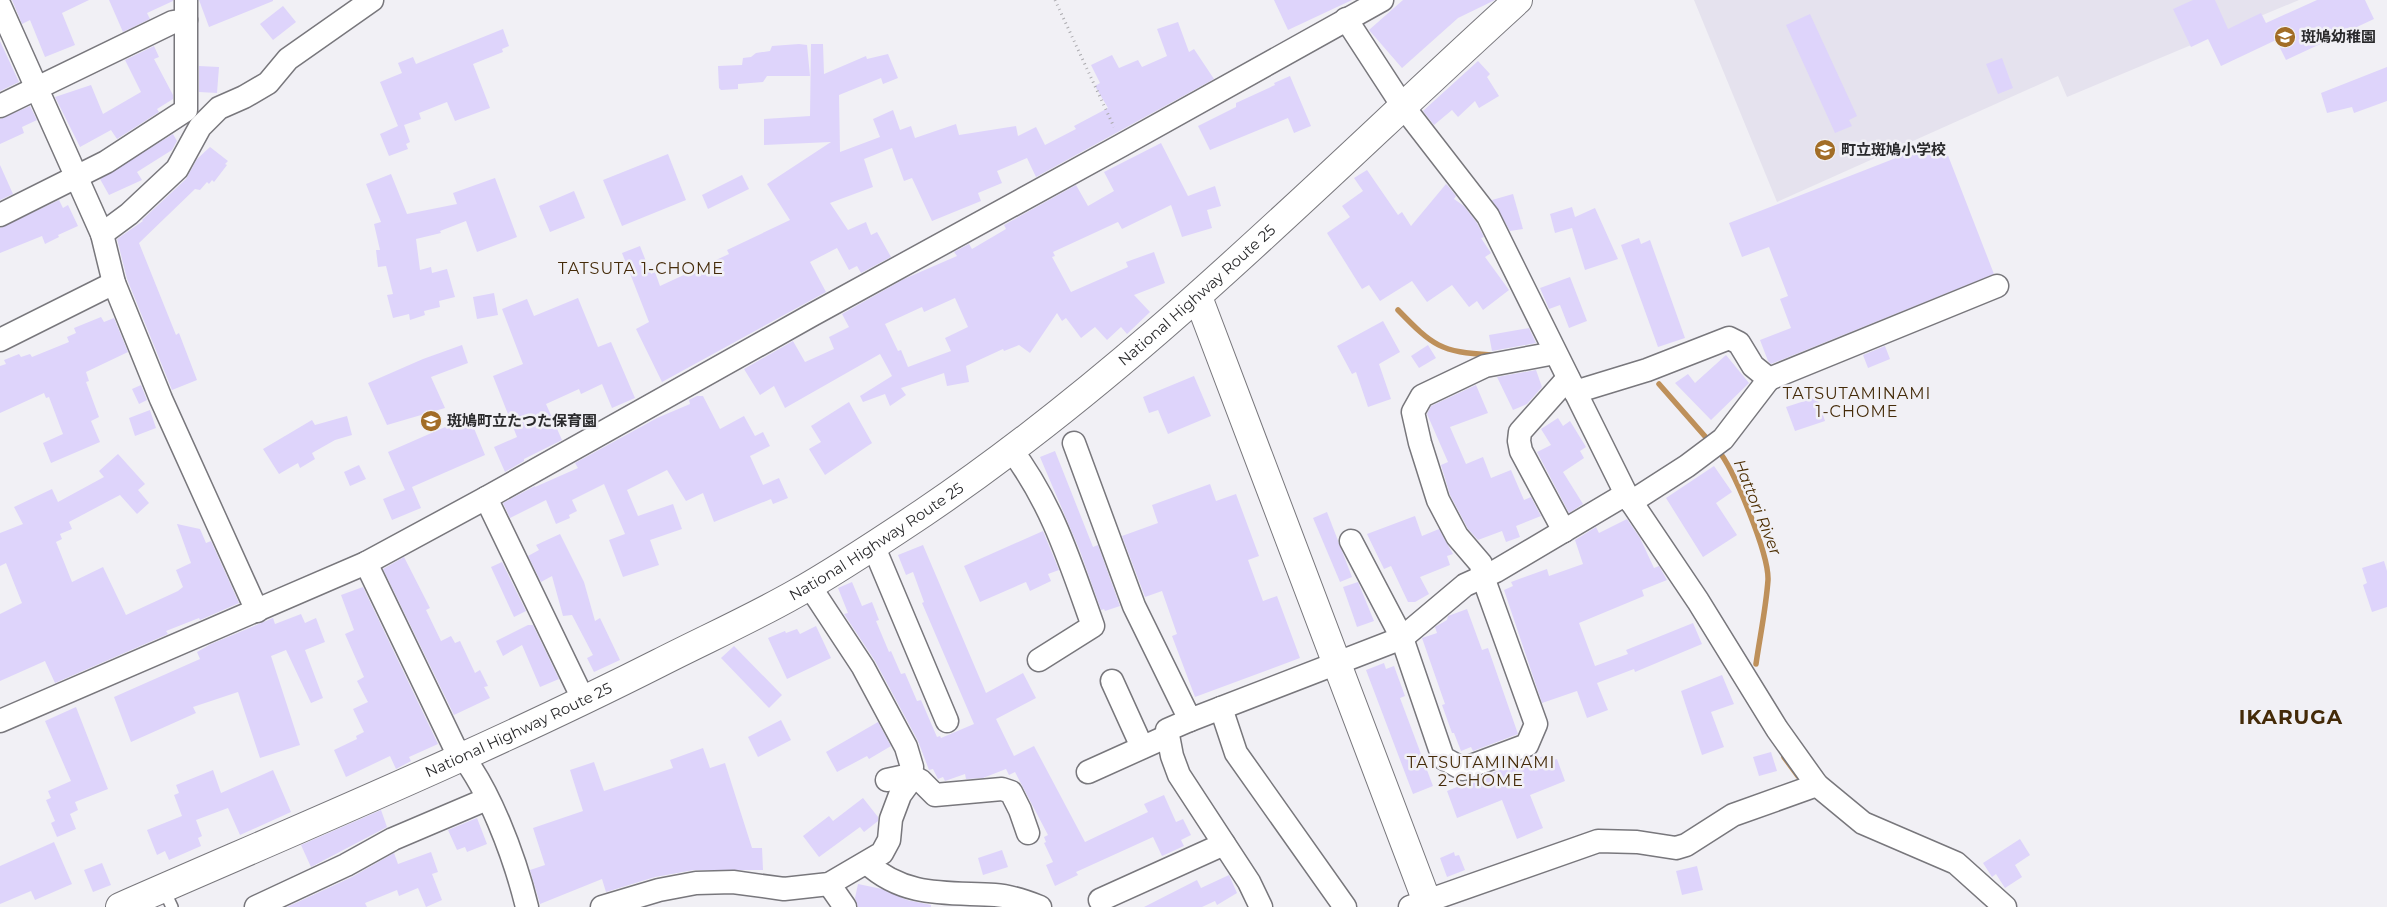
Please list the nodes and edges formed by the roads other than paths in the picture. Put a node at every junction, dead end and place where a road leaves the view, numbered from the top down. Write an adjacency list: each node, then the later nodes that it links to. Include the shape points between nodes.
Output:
1 (372, 0): 12 (street, via 288,60 268,83 219,108 200,127 177,169 129,214)
2 (1382, 0): 6 (street)
3 (1518, 0): 8 (main road, National Highway Route 25)
4 (0, 6): 7 (street)
5 (186, 10): 7 (street, via 173,22); 10 (street, via 186,110)
6 (1346, 19): 8 (street); 22 (street)
7 (37, 88): 9 (street); 10 (street)
8 (1402, 105): 15 (main road, National Highway Route 25); 17 (street, via 1488,216)
9 (0, 106)
10 (77, 178): 11 (street); 12 (street)
11 (0, 215)
12 (102, 234): 13 (street)
13 (114, 283): 16 (street); 30 (street, via 161,399)
14 (1997, 286): 18 (street)
15 (1198, 297): 21 (main road, National Highway Route 25, via 1089,391); 33 (main road)
16 (0, 340)
17 (1555, 352): 19 (street); 28 (street, via 1485,366 1422,396 1414,412 1438,500 1457,536 1481,564)
18 (1769, 379): 19 (street, via 1753,366 1739,344 1729,338 1648,370); 23 (street, via 1723,438 1687,466)
19 (1572, 385): 23 (street); 24 (street, via 1520,432 1519,441 1521,451)
20 (1074, 443): 37 (street, via 1134,606)
21 (1010, 448): 26 (main road, National Highway Route 25, via 925,512); 32 (street, via 1029,473 1056,524 1093,626)
22 (486, 498): 27 (street); 35 (street)
23 (1628, 498): 24 (street); 46 (street, via 1698,601 1777,729)
24 (1564, 531): 28 (street)
25 (1351, 541): 31 (street)
26 (873, 545): 29 (main road, National Highway Route 25); 39 (street)
27 (366, 563): 30 (street); 42 (street, via 454,746)
28 (1483, 577): 31 (street, via 1465,585); 31 (street, via 1536,724 1527,745 1463,769 1443,758)
29 (809, 585): 35 (main road, National Highway Route 25); 44 (street, via 862,667 906,747 912,767)
30 (257, 611): 38 (street)
31 (1402, 638): 33 (street)
32 (1039, 660)
33 (1337, 662): 36 (street); 54 (main road)
34 (1112, 681): 41 (street)
35 (584, 701): 42 (main road, National Highway Route 25)
36 (1220, 708): 37 (street); 62 (street, via 1236,753)
37 (1190, 720): 40 (street, via 1167,730)
38 (0, 721)
39 (947, 721)
40 (1168, 736): 41 (street); 49 (street, via 1179,775)
41 (1142, 748): 43 (street)
42 (463, 756): 47 (street); 52 (main road, National Highway Route 25)
43 (1088, 772)
44 (910, 775): 45 (street); 48 (street, via 935,795 1002,789 1011,792); 50 (street, via 891,819 889,840 882,853)
45 (887, 780)
46 (1809, 788): 54 (street, via 1733,815 1686,845 1676,848 1637,842 1598,842); 63 (street, via 1864,823 1956,863)
47 (487, 799): 56 (street, via 393,839); 57 (street, via 511,856)
48 (1028, 833)
49 (1224, 844): 53 (street); 61 (street)
50 (868, 863): 51 (street); 60 (street, via 880,875 903,885 941,894 996,895)
51 (829, 884): 58 (street, via 784,888 733,882 696,883); 59 (street)
52 (168, 897): 55 (main road, National Highway Route 25)
53 (1100, 900)
54 (1422, 905)
55 (120, 907)
56 (256, 907)
57 (527, 907)
58 (602, 907)
59 (845, 907)
60 (1040, 907)
61 (1261, 907)
62 (1344, 907)
63 (2005, 907)

